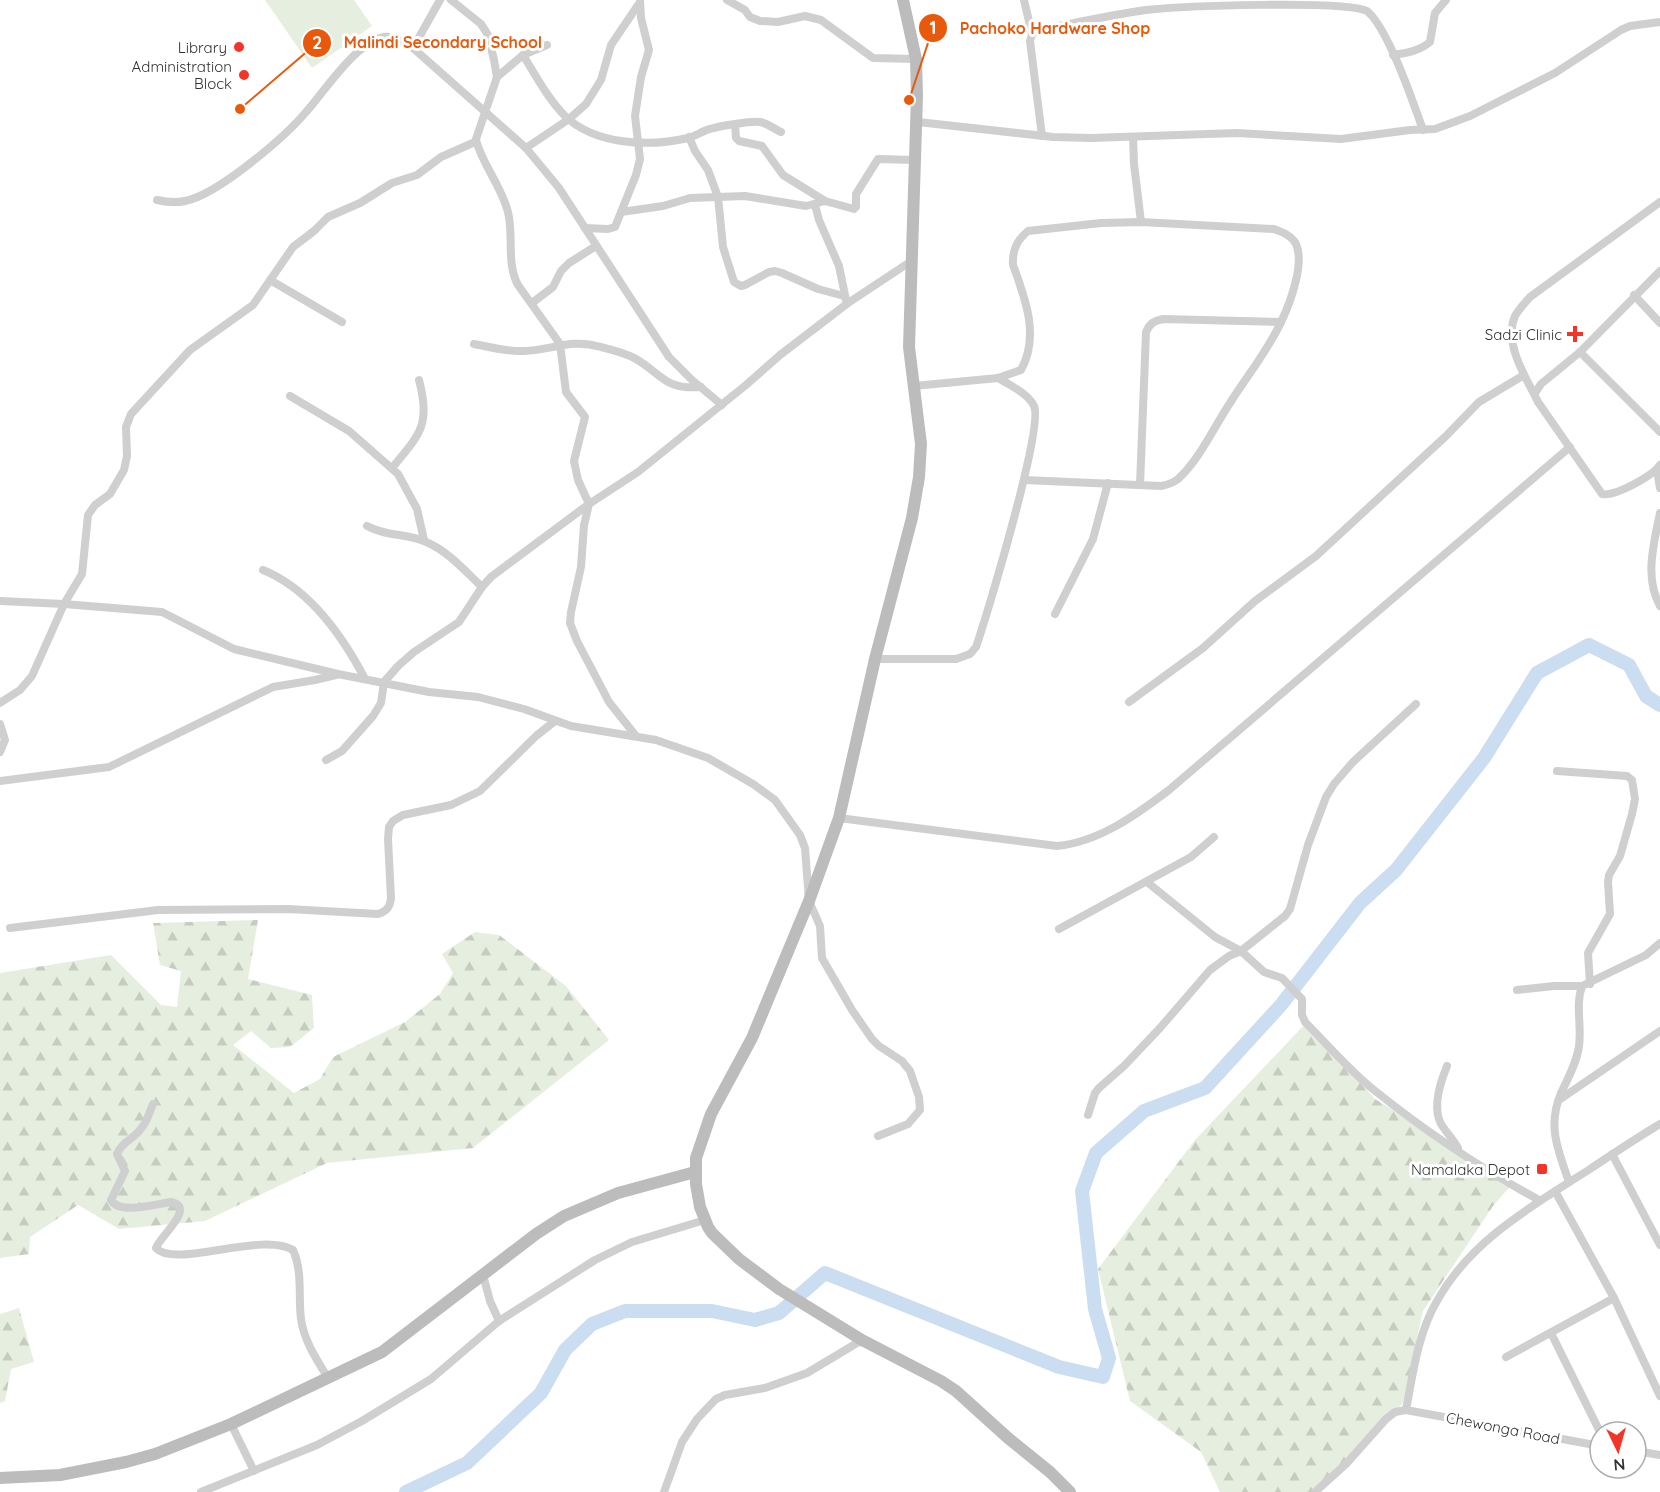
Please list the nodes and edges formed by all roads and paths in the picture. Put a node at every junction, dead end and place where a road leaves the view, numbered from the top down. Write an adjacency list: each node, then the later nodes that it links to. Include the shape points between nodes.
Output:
1 (440, 0): 13 (street)
2 (451, 0): 17 (street, via 488,35)
3 (727, 0): 16 (street, via 750,17 763,21 805,16 821,20 873,58)
4 (903, 0): 16 (street)
5 (1024, 0): 11 (street)
6 (1146, 0): 9 (street)
7 (1446, 0): 14 (street, via 1435,13 1430,42 1415,51)
8 (640, 1): 19 (street, via 611,45 601,80 586,104); 28 (street, via 649,50 635,116)
9 (1148, 10): 11 (street); 14 (street, via 1307,1 1350,4 1360,6 1372,16)
10 (1660, 22): 22 (street, via 1621,30 1555,72 1470,116 1441,128)
11 (1032, 34): 24 (street)
12 (547, 45): 15 (street)
13 (413, 48): 18 (street); 32 (street, via 389,36 369,44 337,73 294,124 252,162 187,201)
14 (1393, 55): 22 (street)
15 (523, 56): 17 (street); 19 (street)
16 (916, 59): 20 (street)
17 (497, 76): 18 (street)
18 (485, 111): 27 (street); 29 (street)
19 (569, 119): 28 (street, via 607,138); 29 (street)
20 (918, 122): 24 (street); 30 (street)
21 (735, 125): 23 (street, via 759,122); 26 (street); 33 (street, via 739,141 762,146 783,175)
22 (1423, 130): 25 (street, via 1341,139 1237,133)
23 (781, 132)
24 (1042, 136): 25 (street)
25 (1133, 137): 37 (street)
26 (689, 138): 28 (street); 31 (street)
27 (476, 140): 42 (street, via 441,157 417,175 392,183 328,217 293,247); 45 (street, via 508,212 513,274)
28 (639, 142): 36 (street, via 638,167)
29 (526, 148): 38 (street)
30 (915, 160): 33 (street, via 878,159 856,194 854,209); 40 (street)
31 (718, 197): 35 (street, via 746,196); 36 (street, via 690,198); 44 (street, via 723,247 737,284 745,285 775,271)
32 (157, 200)
33 (825, 201): 35 (street)
34 (1660, 202): 52 (street, via 1520,308 1515,317 1514,339)
35 (815, 205): 44 (street, via 840,270)
36 (621, 212): 38 (street, via 615,227)
37 (1141, 222): 47 (street, via 1284,232 1296,243 1298,267); 53 (street, via 1038,228 1023,235 1014,250 1013,265 1029,314 1026,357 1021,370)
38 (585, 228): 39 (street)
39 (596, 246): 45 (street, via 563,268 553,286); 56 (street, via 669,357)
40 (913, 260): 44 (street); 55 (street, via 909,347)
41 (1660, 271): 43 (street)
42 (270, 280): 46 (street); 75 (street, via 253,305 190,350 128,420 127,464 110,494 88,515 82,574)
43 (1634, 295): 48 (street); 51 (street)
44 (846, 300): 59 (street)
45 (532, 303): 50 (street)
46 (342, 322)
47 (1281, 322): 66 (street, via 1178,479 1167,485); 66 (street, via 1163,319 1149,326)
48 (1660, 323)
49 (474, 344): 50 (street, via 522,351)
50 (560, 344): 56 (street, via 599,346 639,361 663,381 682,388); 68 (street, via 566,392 585,417 574,461)
51 (1580, 352): 57 (street); 60 (street)
52 (1524, 375): 57 (street); 82 (street, via 1479,402 1316,556)
53 (998, 378): 55 (street); 64 (street, via 1030,400 1035,410)
54 (419, 380): 63 (street, via 424,413 420,433)
55 (914, 386): 78 (street, via 921,444 919,477)
56 (701, 387): 59 (street)
57 (1535, 393): 61 (street)
58 (290, 396): 63 (street, via 342,426)
59 (722, 405): 68 (street, via 638,472)
60 (1660, 432)
61 (1570, 447): 62 (street, via 1602,494 1611,494); 92 (street, via 1169,790 1109,829 1073,844 1057,846)
62 (1658, 467): 67 (street)
63 (392, 468): 71 (street, via 417,509)
64 (1024, 480): 65 (street); 78 (street, via 976,647 963,658 950,660)
65 (1108, 483): 66 (street); 77 (street, via 1093,539)
66 (1140, 485)
67 (1660, 488)
68 (589, 504): 73 (street); 87 (street, via 570,623 609,702)
69 (1660, 513): 76 (street, via 1651,565)
70 (367, 526): 71 (street, via 386,534)
71 (424, 540): 73 (street)
72 (262, 570): 80 (street, via 287,582 321,614 345,643)
73 (482, 587): 81 (street, via 459,622 414,652)
74 (0, 601): 75 (street)
75 (64, 604): 79 (street, via 162,612 228,647); 83 (street, via 32,676)
76 (1660, 606)
77 (1055, 614)
78 (875, 659): 92 (street)
79 (338, 674): 80 (street); 91 (street, via 273,687 109,767)
80 (365, 679): 81 (street)
81 (384, 682): 85 (street, via 478,697); 89 (street, via 381,703 373,716 342,751)
82 (1129, 702)
83 (0, 703)
84 (1416, 704): 99 (street, via 1334,784 1319,811 1293,905)
85 (555, 721): 87 (street); 96 (street, via 473,795 451,805 396,817 389,827 388,839 392,898 384,912 158,910)
86 (0, 724): 88 (street, via 5,740)
87 (636, 736): 95 (street, via 662,741 708,759 753,783 775,800 803,841)
88 (0, 752)
89 (326, 760)
90 (1557, 771): 100 (street, via 1626,776 1634,788 1623,848 1609,875 1610,914 1588,953)
91 (0, 781)
92 (839, 819): 95 (street)
93 (1214, 837): 94 (street, via 1191,857)
94 (1147, 882): 97 (street); 99 (street, via 1215,937)
95 (809, 901): 108 (street, via 820,926 822,958 872,1039 906,1066 919,1097 920,1108 915,1118); 111 (street, via 752,1038 711,1114)
96 (10, 928)
97 (1059, 929)
98 (1659, 945): 100 (street)
99 (1241, 951): 106 (street, via 1210,970 1160,1028 1099,1088); 109 (street, via 1264,972 1282,978 1298,994 1305,1022 1359,1077)
100 (1586, 985): 101 (street); 104 (street, via 1578,1000 1580,1043)
101 (1517, 990)
102 (1660, 1031): 104 (street)
103 (1447, 1066): 109 (street, via 1439,1088 1438,1111 1440,1122)
104 (1558, 1101): 112 (street, via 1554,1134)
105 (153, 1104): 123 (street, via 145,1124 119,1149 117,1154 124,1172 112,1193 112,1204 129,1208 171,1202 180,1206 178,1219 158,1241 156,1248 160,1252 178,1255 272,1245 286,1245 293,1250 304,1332)
106 (1088, 1115)
107 (1660, 1124): 110 (street)
108 (878, 1136)
109 (1459, 1151): 114 (street)
110 (1612, 1154): 112 (street); 116 (street)
111 (694, 1172): 115 (street); 117 (street, via 618,1193 564,1216)
112 (1569, 1182): 113 (street)
113 (1555, 1191): 114 (street); 118 (street)
114 (1539, 1200): 125 (street, via 1488,1240 1443,1290 1425,1326)
115 (705, 1220): 119 (street, via 632,1242); 121 (street, via 718,1240 739,1259 779,1289)
116 (1660, 1245)
117 (483, 1275): 119 (street); 123 (street, via 393,1345)
118 (1614, 1298): 120 (street); 124 (street)
119 (499, 1321): 129 (street, via 431,1379 317,1446)
120 (1551, 1334): 122 (street); 126 (street)
121 (862, 1340): 133 (street, via 807,1372 765,1388 716,1399 682,1442); 134 (street, via 941,1380)
122 (1506, 1357)
123 (328, 1378): 127 (street)
124 (1660, 1396)
125 (1406, 1410): 128 (street, Chewonga Road); 131 (street, via 1391,1414)
126 (1594, 1420)
127 (231, 1424): 129 (street); 130 (street, via 126,1462 60,1475)
128 (1588, 1444)
129 (254, 1471): 132 (street)
130 (0, 1478)
131 (1320, 1490)
132 (201, 1492)
133 (664, 1492)
134 (1070, 1492)

